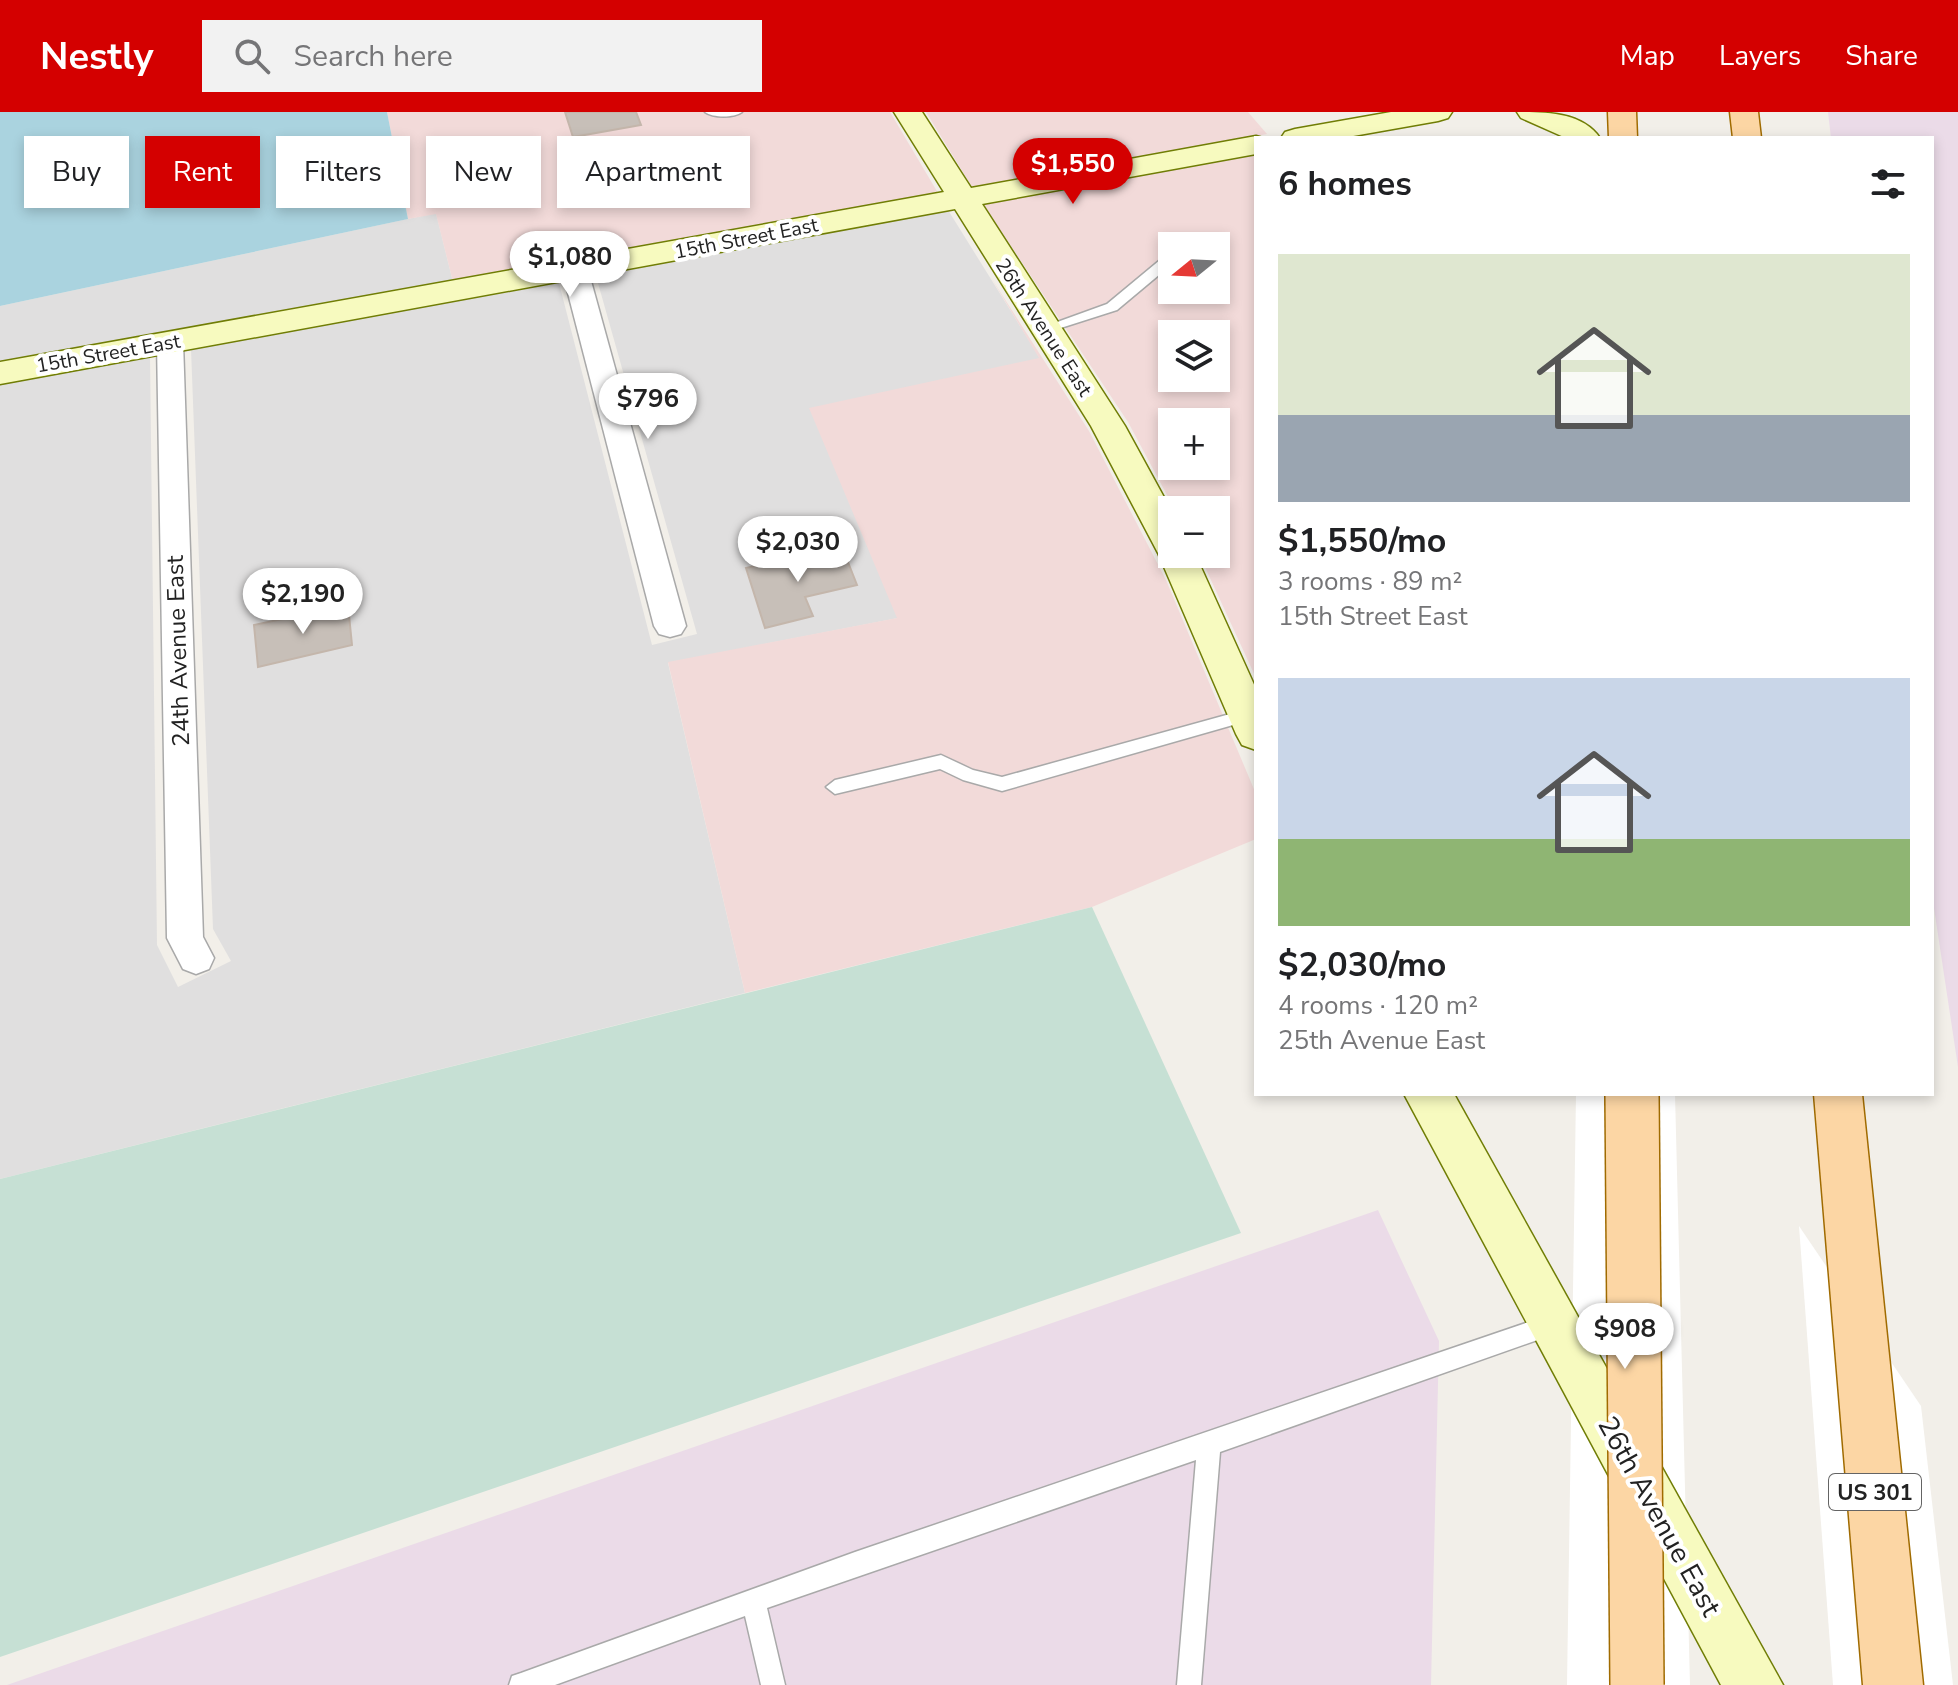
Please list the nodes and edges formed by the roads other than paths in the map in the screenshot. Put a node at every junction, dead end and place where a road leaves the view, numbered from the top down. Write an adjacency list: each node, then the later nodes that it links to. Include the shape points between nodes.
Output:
1 (711, 112): 2 (lane)
2 (736, 112)
3 (908, 112): 13 (main road, 26th Avenue East)
4 (1438, 112): 8 (main road)
5 (1531, 112): 9 (main road)
6 (1622, 112): 10 (main road)
7 (1744, 112): 11 (main road)
8 (1306, 136)
9 (1583, 136)
10 (1623, 136)
11 (1747, 136)
12 (1254, 145): 13 (main road, 15th Street East)
13 (960, 198): 15 (main road, 15th Street East); 16 (main road, 26th Avenue East)
14 (1158, 269): 16 (lane, via 1112,307)
15 (575, 270): 17 (main road, 15th Street East); 21 (street)
16 (1045, 329): 19 (main road, 26th Avenue East, via 1108,426)
17 (170, 342): 18 (main road, 15th Street East); 24 (street, 24th Avenue East, via 185,938)
18 (0, 373)
19 (1158, 520)
20 (1182, 568): 22 (main road)
21 (670, 626)
22 (1252, 724): 23 (lane, via 1002,784 941,762)
23 (835, 787)
24 (196, 958)
25 (1429, 1096): 28 (main road, 26th Avenue East)
26 (1632, 1096): 34 (main road, bridge)
27 (1838, 1096): 36 (main road, US 301)
28 (1555, 1324): 29 (lane); 35 (main road, 26th Avenue East)
29 (1209, 1445): 30 (lane); 33 (lane)
30 (753, 1601): 31 (lane); 32 (lane)
31 (521, 1685)
32 (773, 1685)
33 (1189, 1685)
34 (1637, 1685)
35 (1753, 1685)
36 (1893, 1685)

